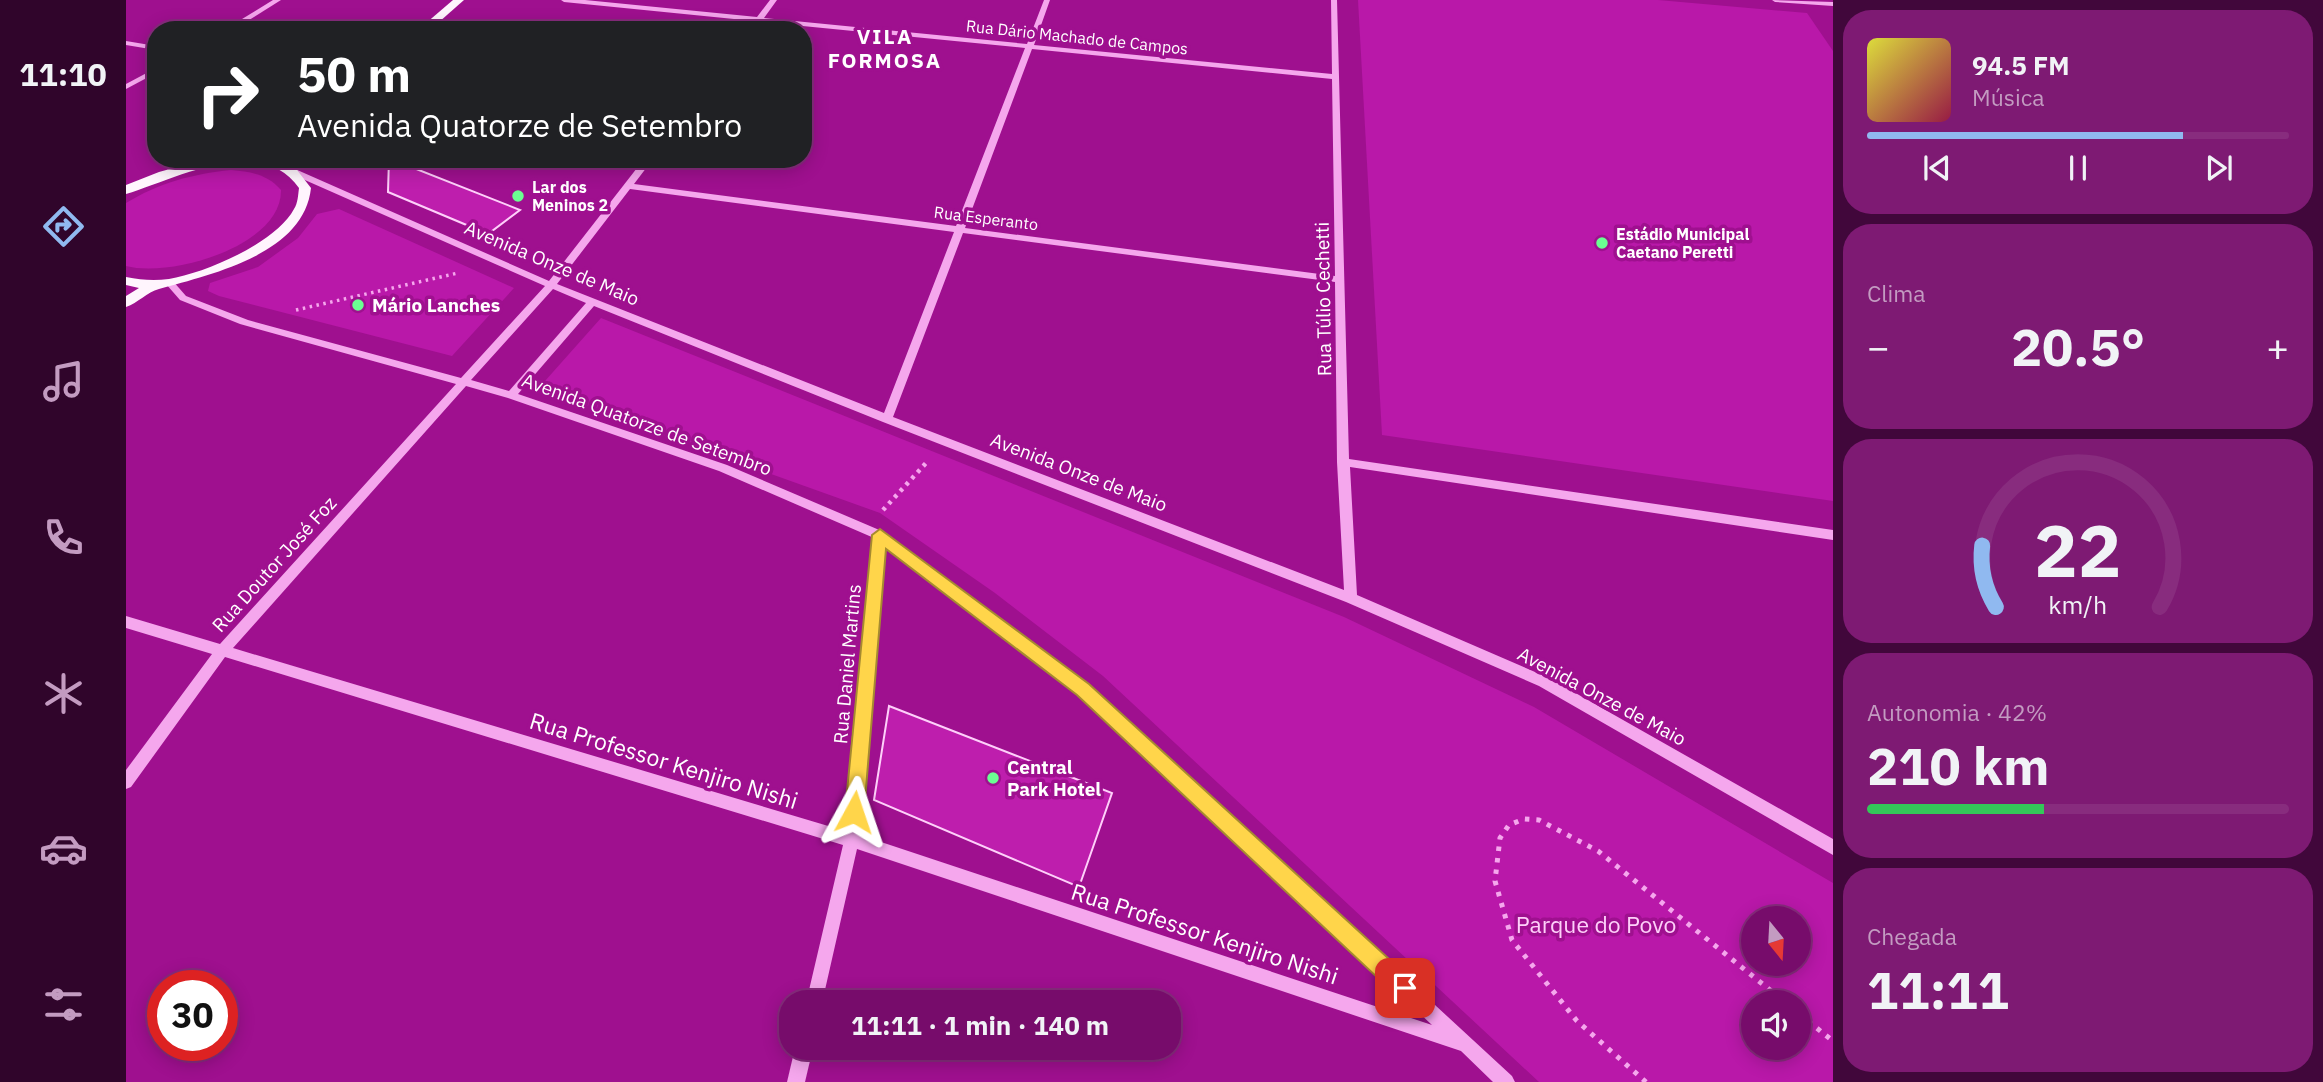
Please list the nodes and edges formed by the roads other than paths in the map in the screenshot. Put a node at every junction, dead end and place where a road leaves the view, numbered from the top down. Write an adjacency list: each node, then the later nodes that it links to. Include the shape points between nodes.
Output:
1 (278, 0): 11 (street)
2 (459, 0): 12 (main road)
3 (564, 0): 13 (street, Rua Dário Machado de Campos)
4 (774, 0): 13 (street)
5 (1047, 0): 17 (street)
6 (1334, 0): 19 (street, Rua Túlio Cechetti)
7 (1775, 0): 8 (street)
8 (1824, 3): 9 (street); 10 (street)
9 (1833, 4)
10 (1833, 16)
11 (243, 21)
12 (434, 21)
13 (758, 21)
14 (812, 26): 17 (street, Rua Dário Machado de Campos)
15 (126, 43): 16 (street)
16 (147, 46)
17 (1030, 47): 19 (street, Rua Dário Machado de Campos); 27 (street)
18 (147, 76): 20 (street)
19 (1337, 77): 28 (street, Rua Túlio Cechetti)
20 (126, 87)
21 (182, 168): 26 (main road)
22 (285, 168): 24 (main road)
23 (642, 168): 25 (street, Rua Doutor José Foz)
24 (292, 171): 30 (main road, via 305,188 301,210 280,234 243,257); 32 (street, Avenida Onze de Maio)
25 (627, 186): 27 (street, Rua Esperanto); 32 (street, Rua Doutor José Foz)
26 (126, 190)
27 (960, 230): 28 (street, Rua Esperanto); 37 (street)
28 (1341, 280): 38 (street, Rua Túlio Cechetti)
29 (126, 281): 31 (main road)
30 (169, 282): 31 (main road); 35 (street, Avenida Quatorze de Setembro, via 183,298 244,322)
31 (154, 285): 34 (main road)
32 (551, 285): 33 (street, Avenida Onze de Maio); 35 (street, Rua Doutor José Foz)
33 (593, 301): 36 (street); 37 (street, Avenida Onze de Maio)
34 (126, 302)
35 (463, 381): 36 (street, Avenida Quatorze de Setembro); 43 (street, Rua Doutor José Foz)
36 (511, 396): 39 (street, Avenida Quatorze de Setembro, via 723,468)
37 (887, 419): 41 (street, Avenida Onze de Maio)
38 (1343, 462): 40 (street); 41 (street, Rua Túlio Cechetti)
39 (880, 535): 45 (street, Rua Daniel Martins); 48 (street, Avenida Quatorze de Setembro, via 1083,689)
40 (1833, 535)
41 (1351, 598): 46 (street, Avenida Onze de Maio, via 1544,681)
42 (126, 622): 43 (street, Rua Professor Kenjiro Nishi)
43 (221, 652): 44 (street, Rua Doutor José Foz); 45 (street, Rua Professor Kenjiro Nishi)
44 (126, 782)
45 (852, 840): 47 (street, Rua Daniel Martins); 48 (street, Rua Professor Kenjiro Nishi)
46 (1833, 848)
47 (817, 990)
48 (1465, 1044): 51 (street, Avenida Quatorze de Setembro)
49 (801, 1060): 50 (street)
50 (796, 1082)
51 (1506, 1082)

